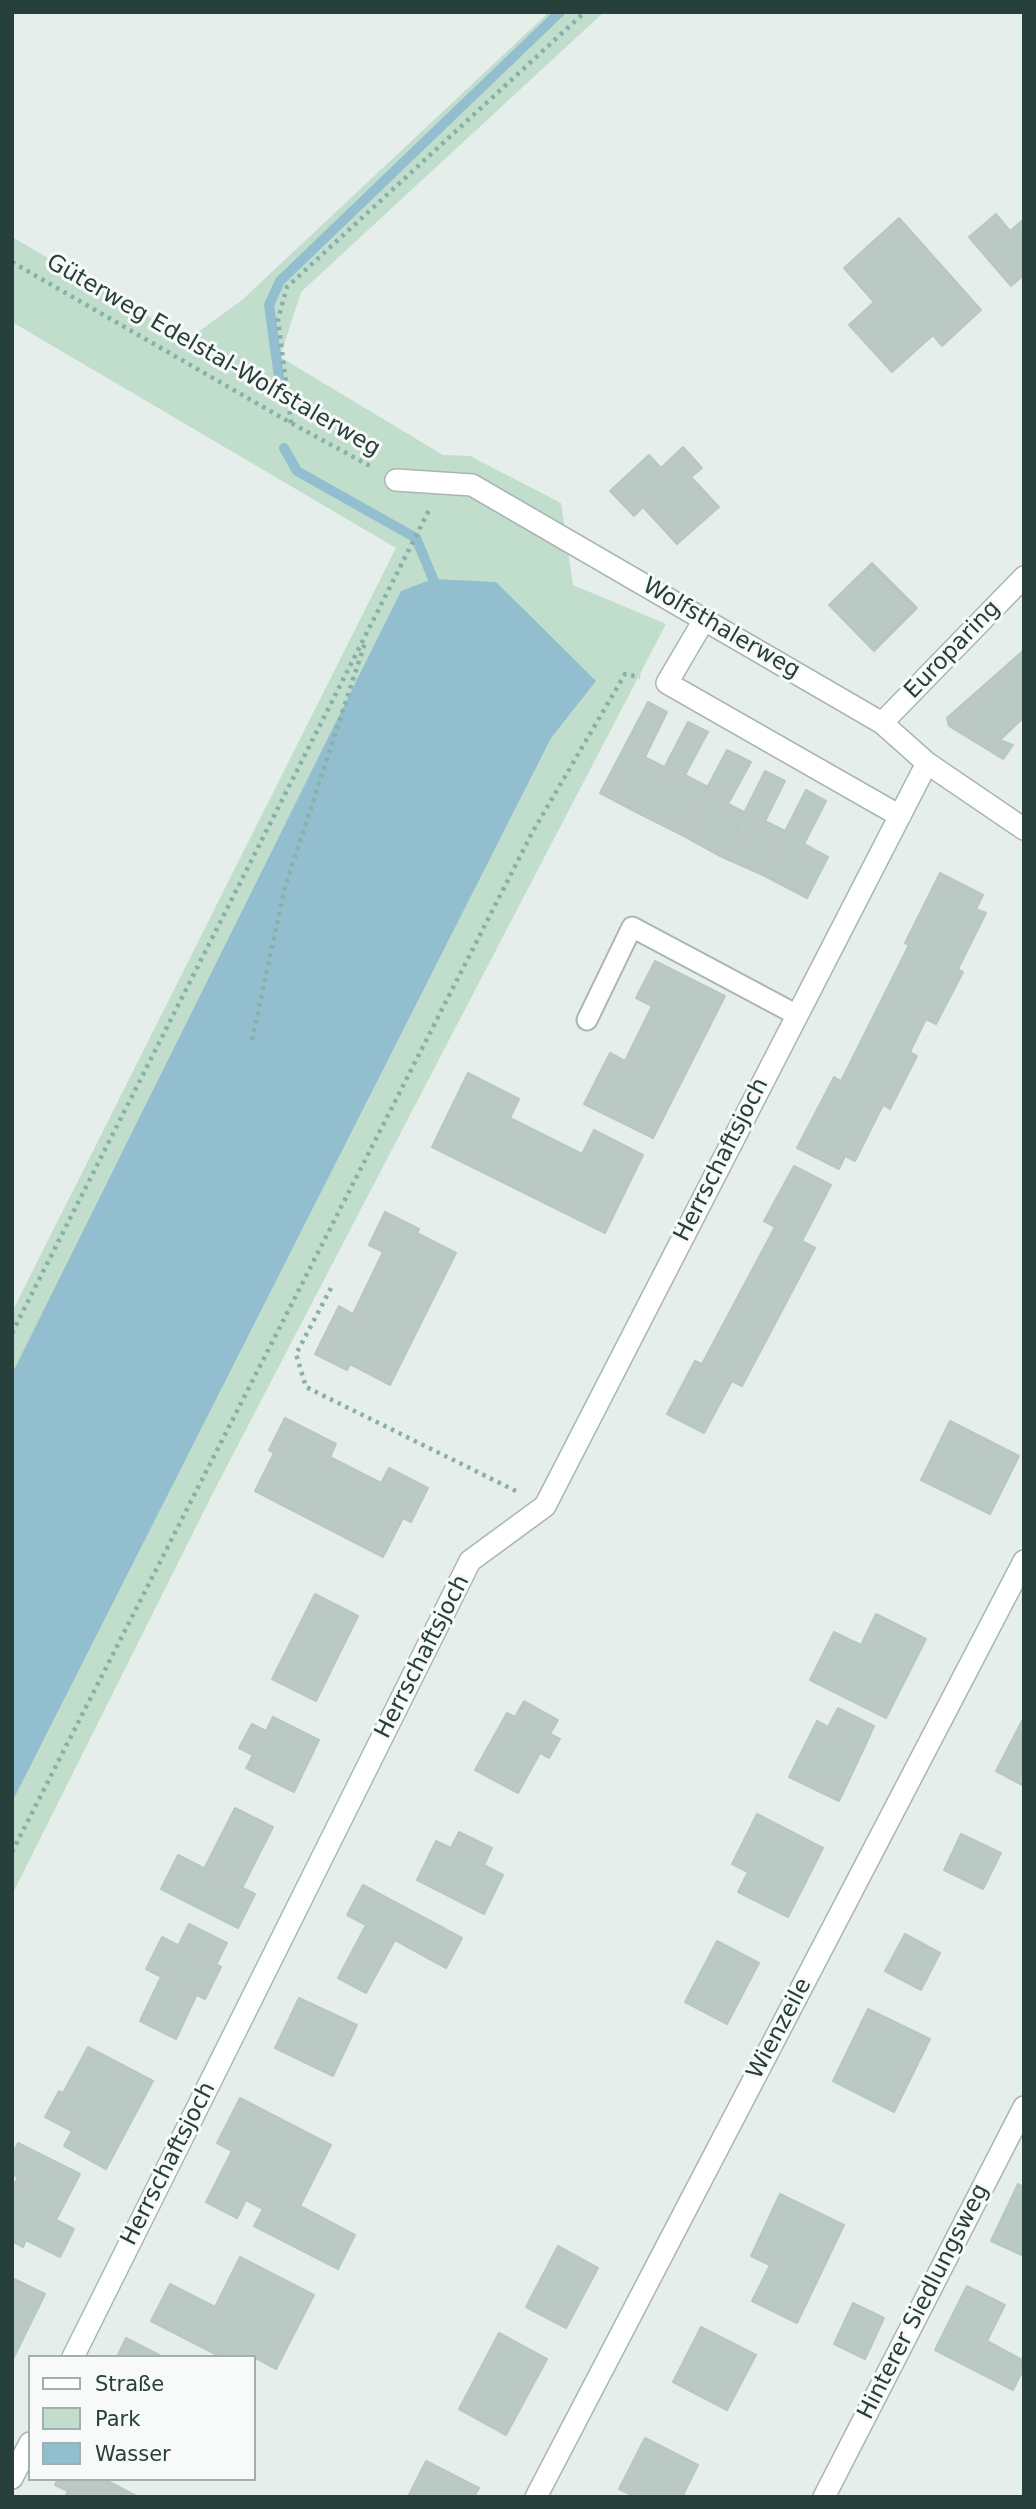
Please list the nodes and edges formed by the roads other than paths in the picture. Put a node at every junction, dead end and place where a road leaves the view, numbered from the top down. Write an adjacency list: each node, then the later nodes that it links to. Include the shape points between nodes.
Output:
1 (396, 480): 3 (street, Wolfsthalerweg, via 472,485)
2 (1024, 577): 4 (street, Europaring)
3 (704, 620): 4 (street, Wolfsthalerweg); 6 (street, via 667,683)
4 (883, 723): 5 (street, Wolfsthalerweg)
5 (927, 763): 6 (street, Herrschaftsjoch); 7 (street, Wolfsthalerweg)
6 (900, 816): 8 (street, Herrschaftsjoch)
7 (1024, 829)
8 (797, 1015): 9 (lane, via 632,928); 12 (street, Herrschaftsjoch, via 545,1506 470,1561)
9 (587, 1020)
10 (1024, 1561): 15 (street, Wienzeile)
11 (1024, 2107): 16 (street, Hinterer Siedlungsweg)
12 (74, 2355)
13 (28, 2447): 14 (street)
14 (12, 2478)
15 (536, 2497)
16 (824, 2497)

